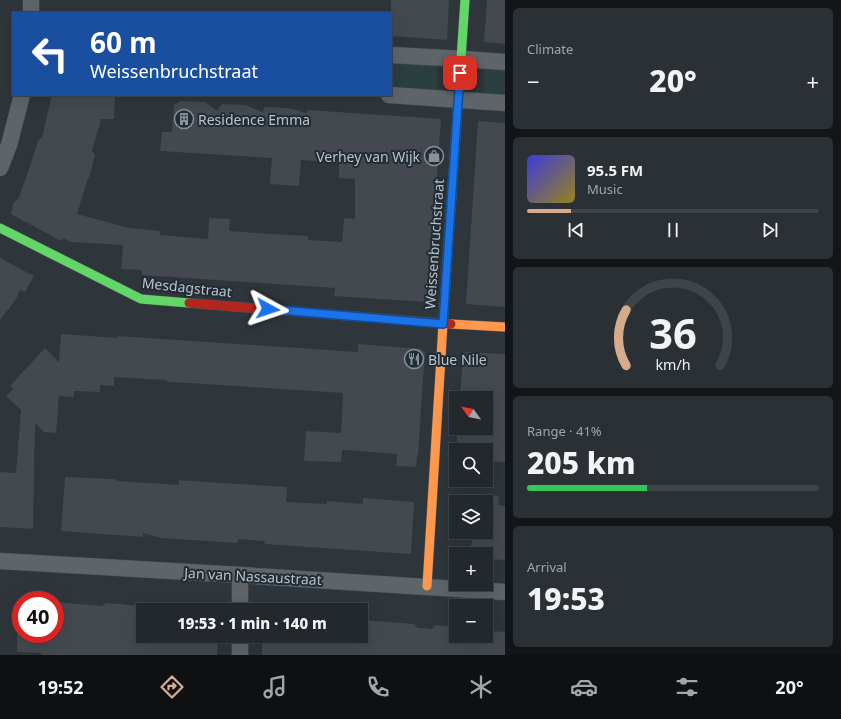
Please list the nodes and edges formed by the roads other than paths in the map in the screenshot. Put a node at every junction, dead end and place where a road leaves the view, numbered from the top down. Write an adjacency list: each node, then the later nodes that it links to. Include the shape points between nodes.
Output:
1 (31, 0): 3 (street)
2 (466, 0): 5 (street, Weissenbruchstraat)
3 (31, 12)
4 (392, 55): 5 (street)
5 (461, 60): 6 (street); 9 (street, Weissenbruchstraat)
6 (505, 62)
7 (392, 95): 9 (street)
8 (22, 96): 11 (street)
9 (458, 99): 10 (street); 13 (street, Weissenbruchstraat)
10 (505, 103)
11 (0, 168)
12 (0, 228): 13 (street, Mesdagstraat, via 141,299)
13 (443, 324): 14 (street, Mesdagstraat); 17 (street, Weissenbruchstraat)
14 (505, 327)
15 (0, 561): 16 (street, Jan van Nassaustraat)
16 (240, 575): 17 (street, Jan van Nassaustraat); 19 (street)
17 (427, 586): 18 (street, Jan van Nassaustraat)
18 (505, 592)
19 (240, 603)
20 (240, 643): 21 (street)
21 (240, 655)

